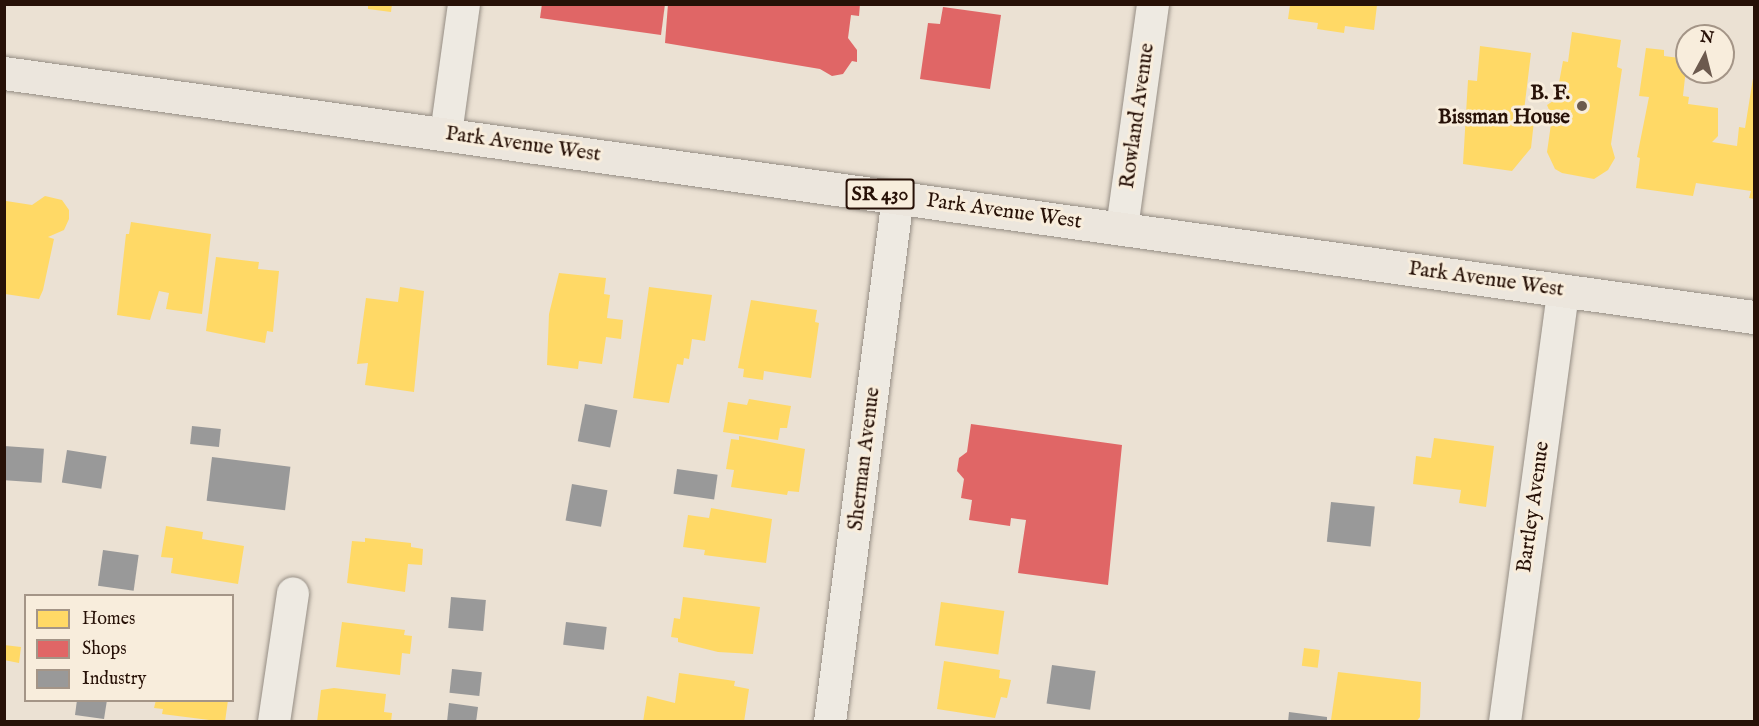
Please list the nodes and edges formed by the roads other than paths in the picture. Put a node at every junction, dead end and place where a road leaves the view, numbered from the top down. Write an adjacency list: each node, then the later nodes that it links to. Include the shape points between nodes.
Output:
1 (464, 4): 4 (street)
2 (1154, 4): 6 (street, Rowland Avenue)
3 (4, 73): 4 (main road, Park Avenue West / SR 430)
4 (446, 134): 5 (main road, Park Avenue West / SR 430)
5 (898, 197): 6 (main road, Park Avenue West / SR 430); 11 (street, Sherman Avenue)
6 (1122, 228): 7 (main road, Park Avenue West / SR 430)
7 (1563, 292): 8 (main road, Park Avenue West / SR 430); 12 (street, Bartley Avenue)
8 (1755, 317)
9 (293, 593): 10 (street)
10 (274, 722)
11 (830, 722)
12 (1505, 722)

